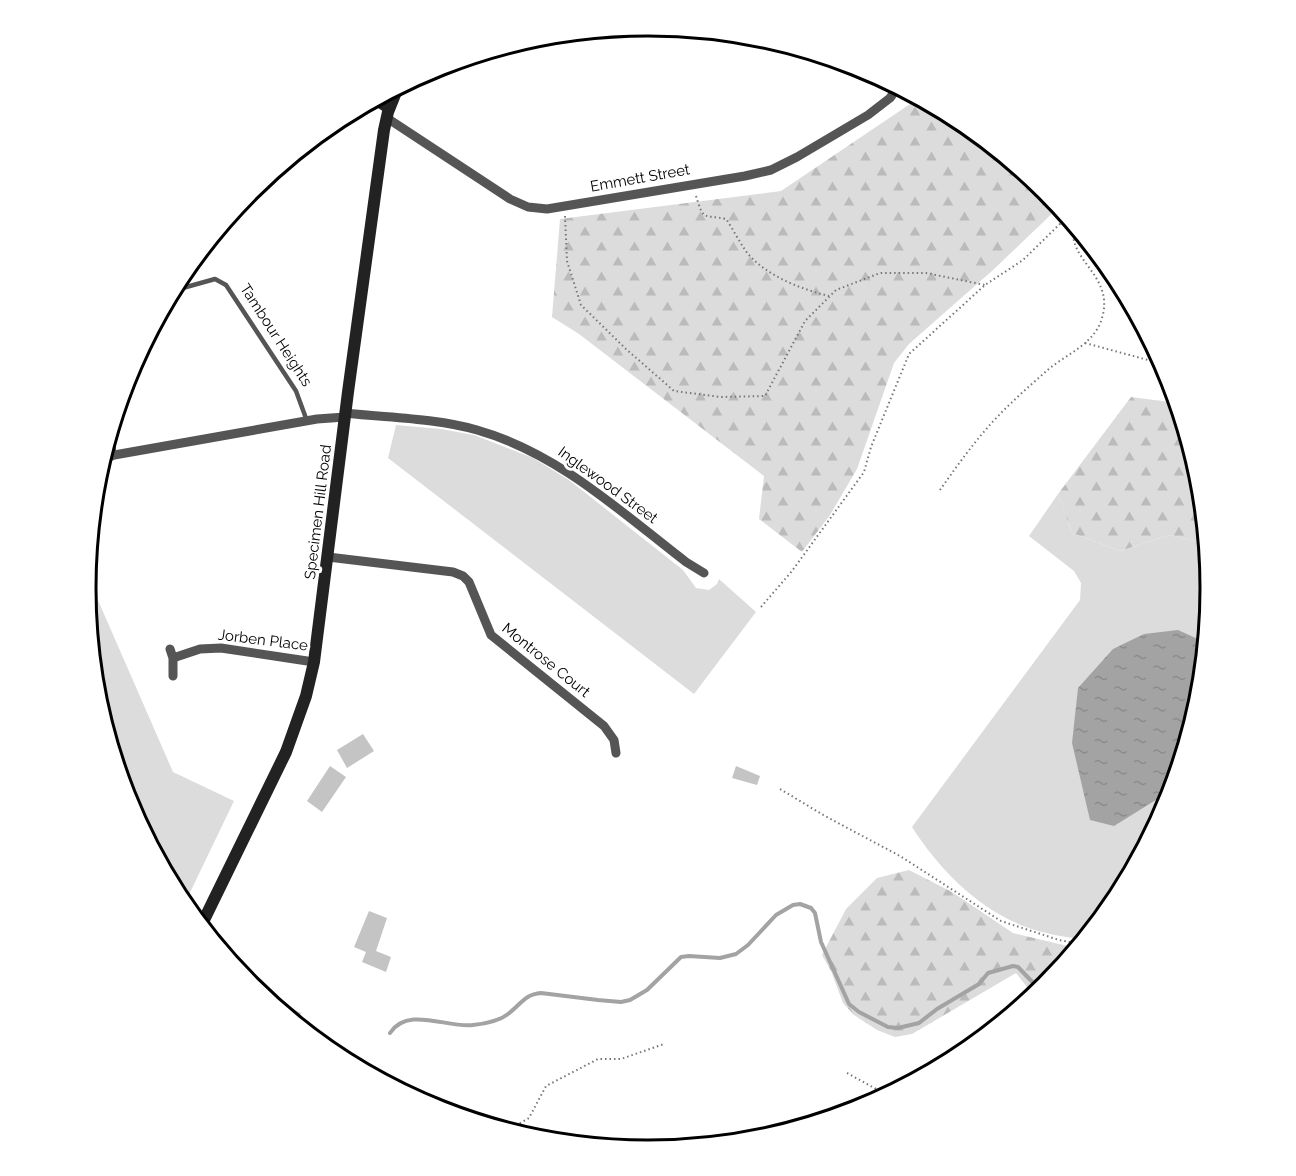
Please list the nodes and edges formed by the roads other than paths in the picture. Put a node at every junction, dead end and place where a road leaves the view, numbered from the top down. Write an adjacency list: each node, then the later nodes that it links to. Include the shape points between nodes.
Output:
1 (893, 94): 4 (street, Emmett Street, via 868,116 771,170 547,209 528,207 510,199)
2 (394, 99): 4 (main road, Specimen Hill Road)
3 (381, 105): 4 (main road)
4 (388, 113): 6 (main road, Specimen Hill Road)
5 (185, 287): 7 (lane, Tambour Heights, via 214,279 226,285 296,391)
6 (345, 415): 7 (street, Inglewood Street); 9 (main road, Specimen Hill Road); 10 (street, Inglewood Street, via 458,425 520,445 559,466)
7 (307, 422): 8 (street, Inglewood Street)
8 (113, 455)
9 (328, 557): 11 (main road, Specimen Hill Road); 13 (street, Montrose Court, via 463,576 491,635 604,726 614,740)
10 (704, 573)
11 (314, 662): 12 (street, Jorben Place, via 221,648 200,649 172,653); 14 (main road, Specimen Hill Road, via 286,752)
12 (173, 676)
13 (616, 753)
14 (206, 919)

